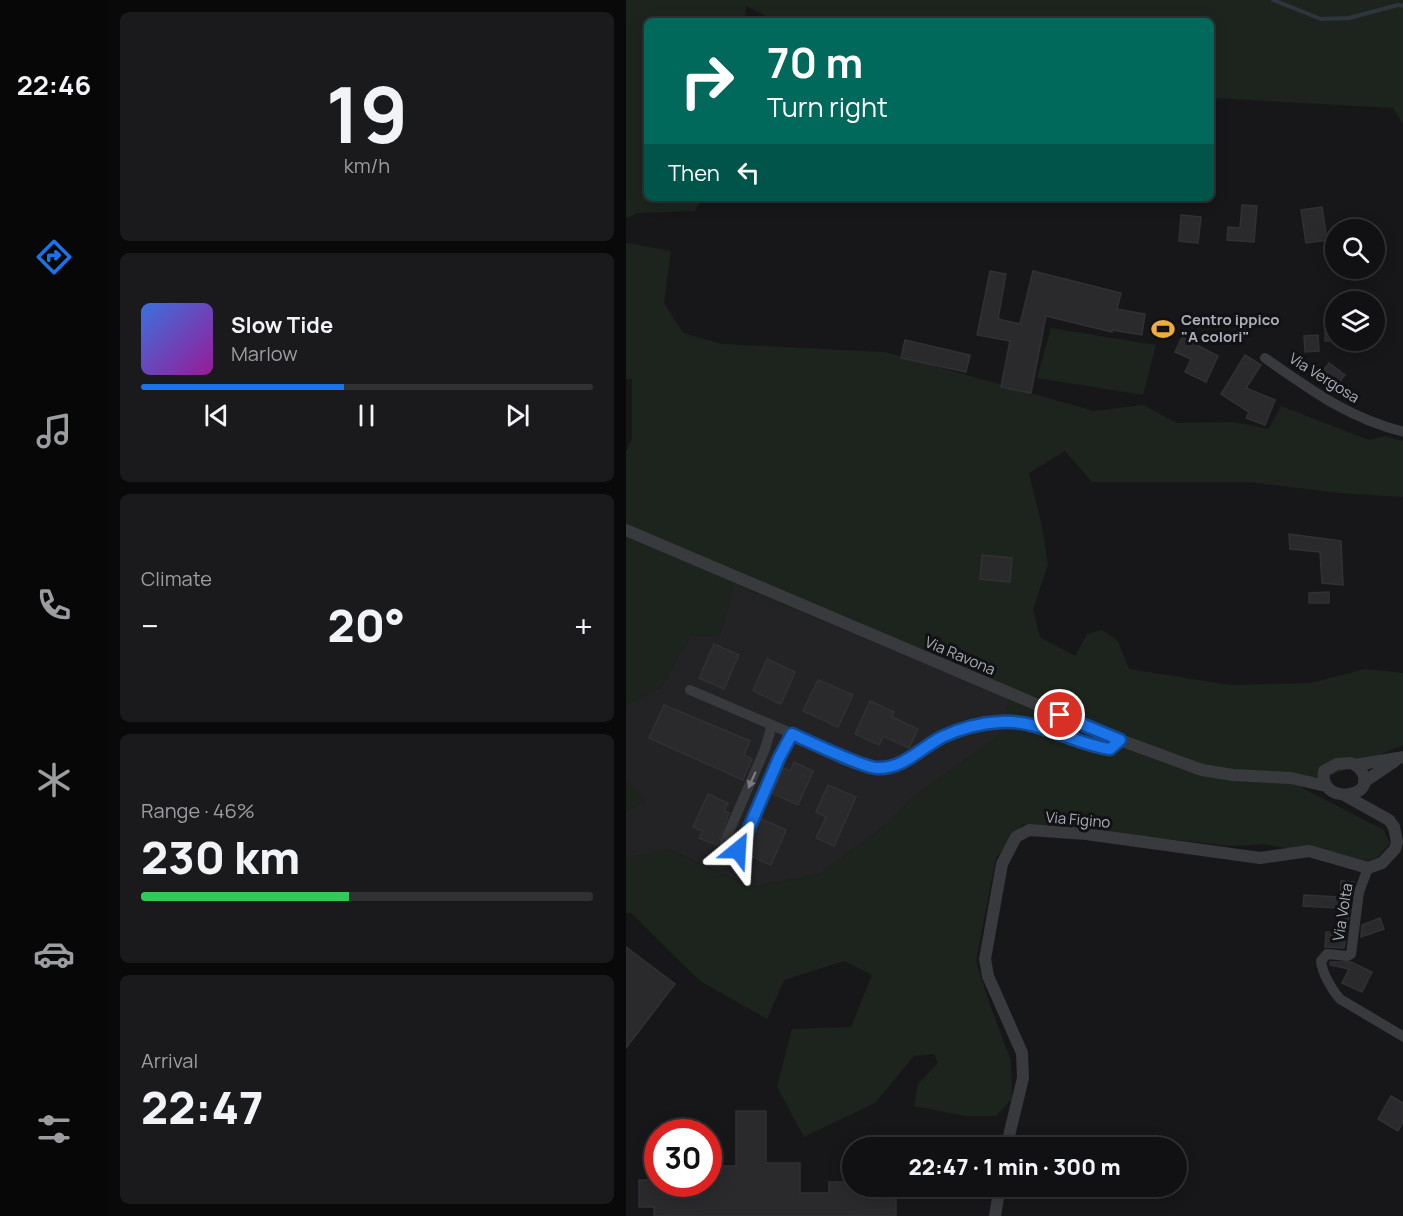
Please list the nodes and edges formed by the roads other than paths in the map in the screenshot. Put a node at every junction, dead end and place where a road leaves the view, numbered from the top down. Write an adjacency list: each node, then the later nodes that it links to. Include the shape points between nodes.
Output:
1 (1265, 358): 2 (street, Via Vergosa, via 1329,403 1374,425)
2 (1403, 432)
3 (626, 530): 7 (street, Via Ravona)
4 (690, 690): 5 (street)
5 (772, 725): 6 (street); 15 (street, one-way to 15)
6 (792, 734): 7 (street, via 875,769 892,767 943,737 976,725 1003,722 1054,731 1110,749); 17 (street)
7 (1120, 740): 11 (street, Via Ravona, via 1202,770)
8 (1401, 758): 9 (street); 12 (street)
9 (1355, 765): 10 (street, via 1337,764); 12 (street, via 1364,777)
10 (1324, 771): 11 (street, Via Ravona); 13 (street)
11 (1291, 778): 13 (street, Via Ravona)
12 (1363, 785): 14 (street, via 1359,792); 16 (street)
13 (1326, 786): 14 (street)
14 (1346, 796): 16 (street)
15 (742, 802): 17 (street); 17 (street, via 725,841 727,851 738,850)
16 (1366, 806): 18 (street, via 1389,820 1397,842 1390,856)
17 (758, 809)
18 (1368, 868): 19 (street, Via Volta, via 1359,892 1351,954 1327,954 1321,961 1322,971 1340,999); 20 (street, Via Figino, via 1309,851 1260,858 1086,834 1030,830 1016,837 1002,864 984,959 1022,1053 1023,1078)
19 (1403, 1037)
20 (1009, 1137)
21 (998, 1197): 22 (street)
22 (995, 1216)

